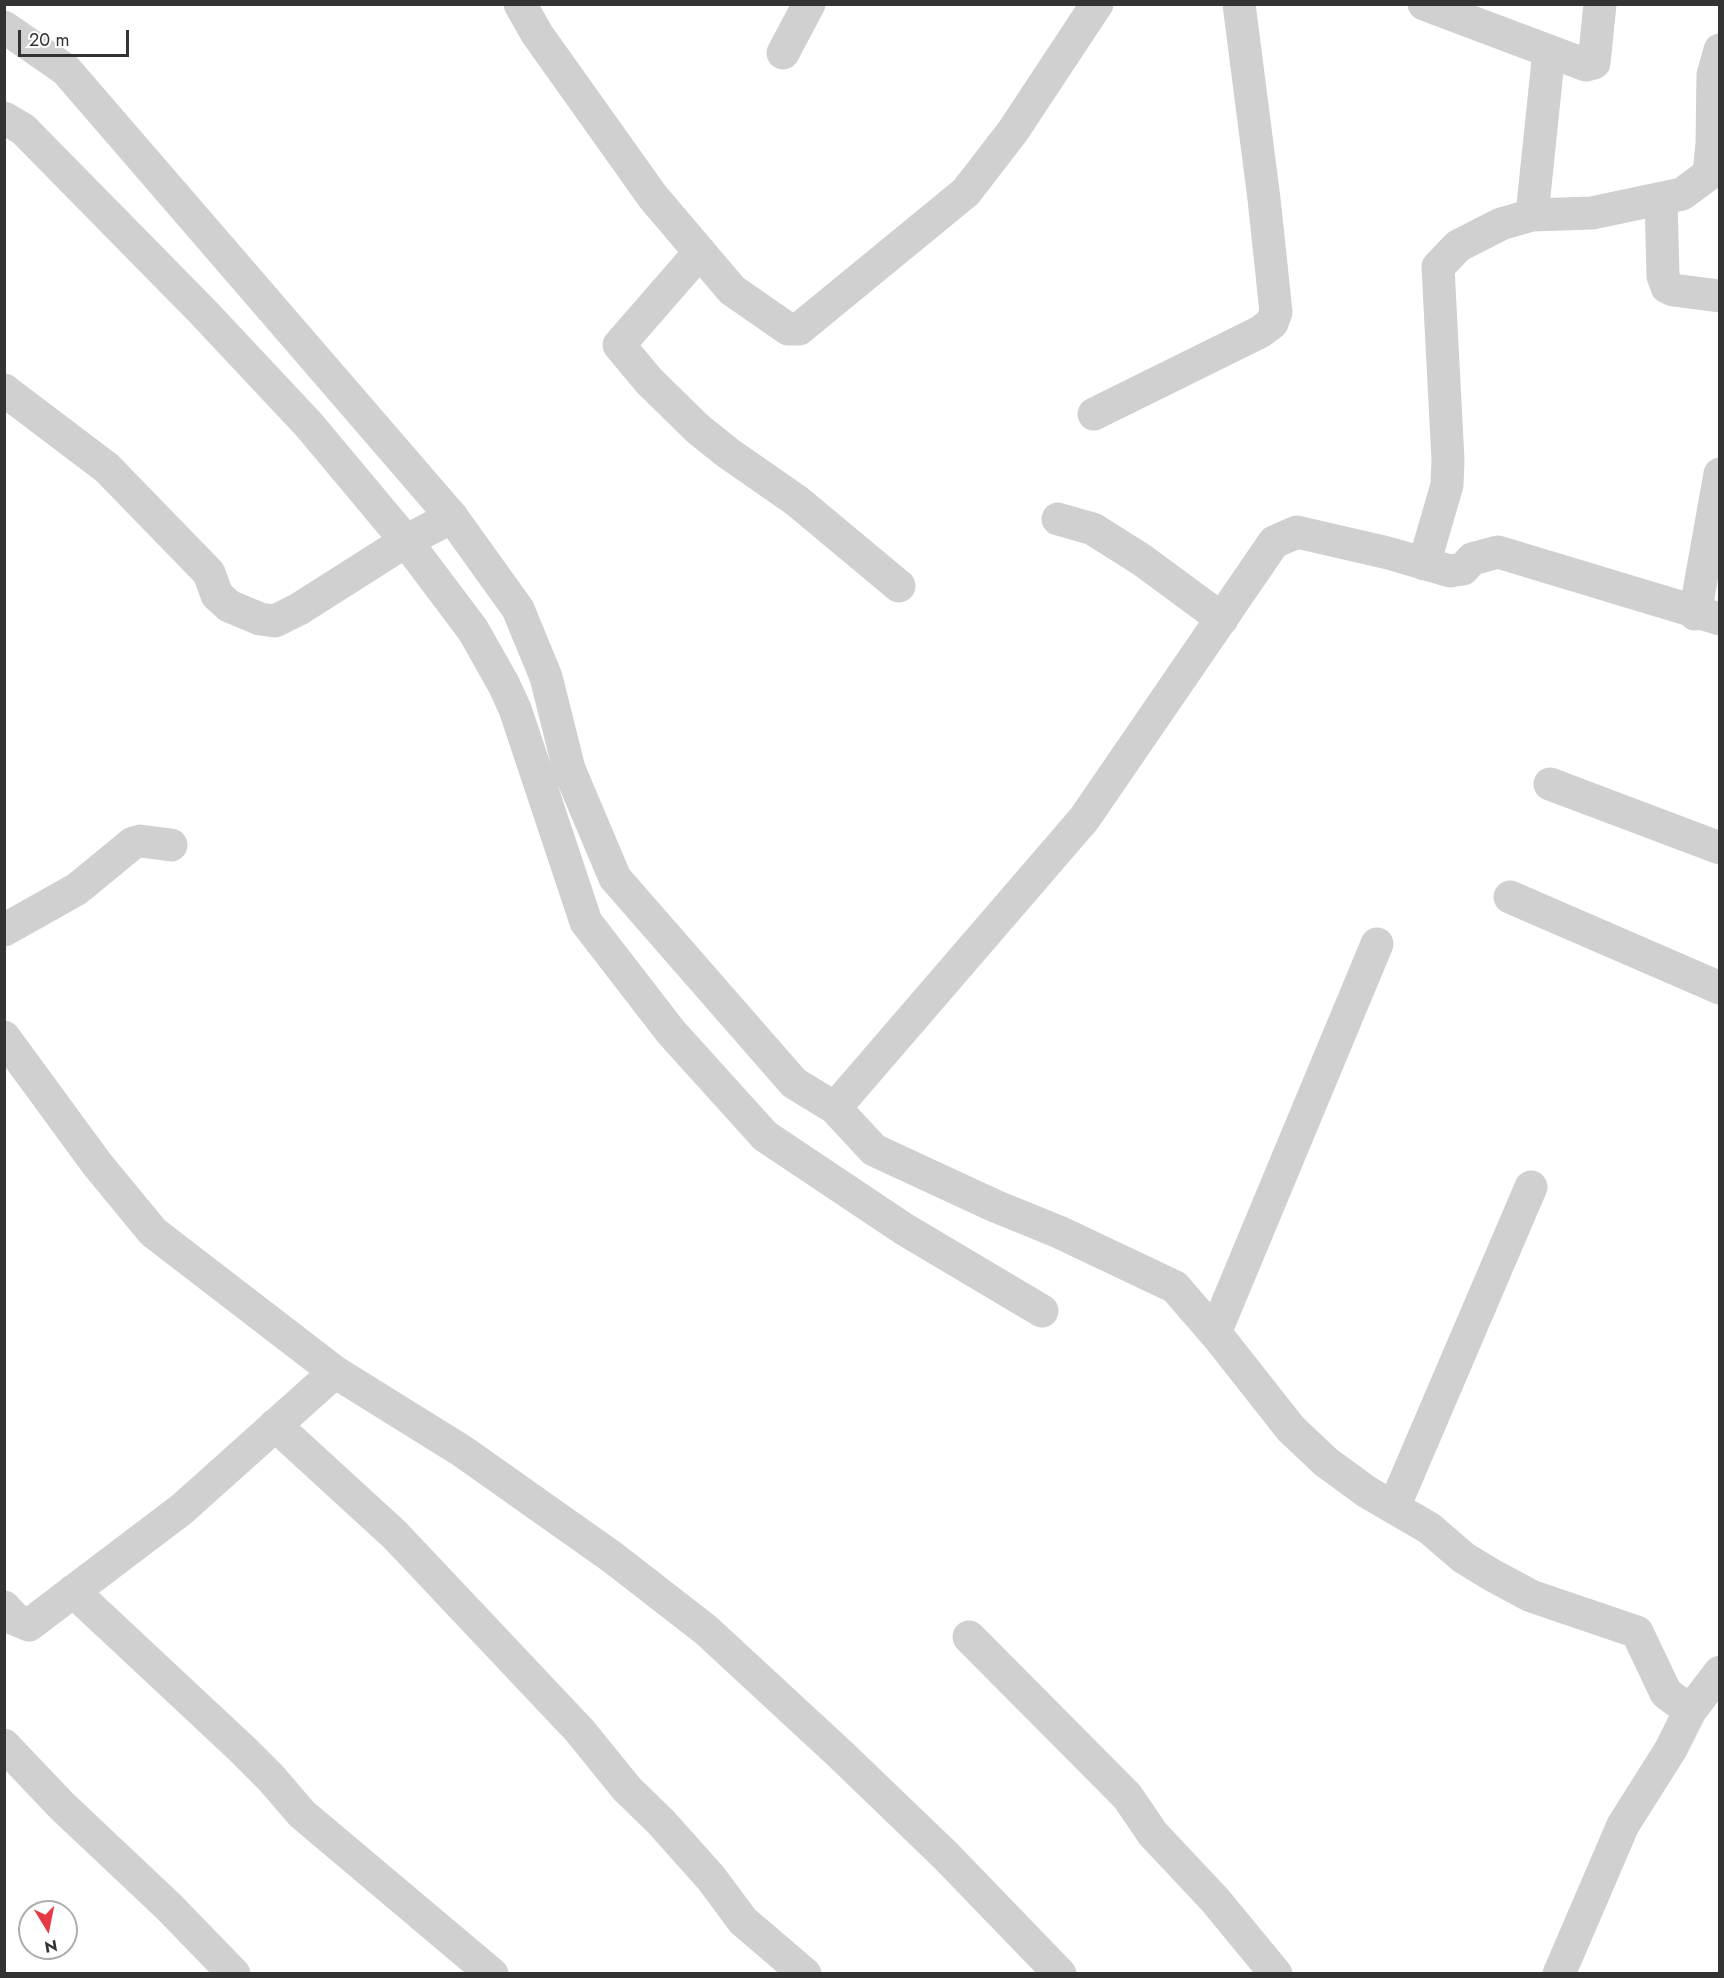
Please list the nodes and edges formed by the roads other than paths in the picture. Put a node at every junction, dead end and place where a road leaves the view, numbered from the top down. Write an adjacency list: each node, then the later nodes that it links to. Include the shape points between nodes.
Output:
1 (520, 4): 14 (street, via 537,34 653,197)
2 (809, 4): 10 (street)
3 (1097, 4): 14 (street, via 1013,131 966,192 799,329 788,329 732,290)
4 (1239, 4): 17 (street, via 1276,312 1272,323 1260,332)
5 (1600, 4): 9 (street, via 1594,63 1586,65)
6 (1428, 5): 9 (street)
7 (4, 27): 20 (street, via 66,70)
8 (1719, 50): 12 (street, via 1713,75 1709,174 1682,194)
9 (1549, 51): 13 (street)
10 (783, 53)
11 (4, 118): 20 (street, via 23,129 204,312 309,425)
12 (1661, 199): 13 (street, via 1592,213); 15 (street, via 1663,276 1667,288)
13 (1532, 214): 21 (street, via 1501,224 1458,246 1438,267 1447,485)
14 (700, 252): 22 (street, via 620,345 649,381 698,429 797,501)
15 (1719, 296)
16 (4, 390): 20 (street, via 107,468 209,573 217,595 229,606 260,619 275,621 299,609)
17 (1094, 414)
18 (1719, 474): 23 (street)
19 (1058, 519): 24 (street, via 1093,529)
20 (429, 529): 26 (street, via 474,630); 26 (street, via 518,609 546,677 569,769)
21 (1424, 564): 23 (street, via 1450,571 1463,569 1472,559 1498,552); 24 (street, via 1297,532 1274,542)
22 (900, 585)
23 (1707, 616)
24 (1222, 619): 34 (street, via 1084,819)
25 (1550, 784): 28 (street)
26 (564, 805): 34 (street, via 615,878 795,1083); 36 (street, via 586,922 671,1032 765,1136)
27 (171, 845): 30 (street, via 133,843 77,889)
28 (1719, 848)
29 (1510, 897): 32 (street)
30 (4, 930)
31 (1377, 944): 39 (street)
32 (1719, 988)
33 (4, 1037): 40 (street, via 97,1164 153,1232)
34 (835, 1108): 35 (street)
35 (873, 1153): 36 (street); 39 (street, via 1059,1232 1175,1287)
36 (849, 1187): 38 (street, via 904,1229)
37 (1531, 1187): 42 (street)
38 (1042, 1311)
39 (1215, 1333): 42 (street, via 1291,1429 1326,1462)
40 (335, 1372): 41 (street); 52 (street, via 462,1451 612,1557 706,1630 946,1856)
41 (275, 1425): 43 (street, via 182,1509); 51 (street, via 395,1535 580,1731 627,1789 711,1878 743,1921)
42 (1394, 1507): 47 (street, via 1429,1528 1464,1558 1531,1596 1637,1632)
43 (73, 1591): 44 (street, via 29,1625 15,1619); 50 (street, via 272,1778 302,1814)
44 (4, 1607)
45 (969, 1637): 53 (street, via 1127,1796 1153,1834)
46 (1716, 1683): 47 (street)
47 (1678, 1702): 54 (street, via 1671,1749 1623,1825)
48 (4, 1745): 49 (street)
49 (234, 1974)
50 (492, 1974)
51 (805, 1974)
52 (1060, 1974)
53 (1276, 1974)
54 (1559, 1974)

